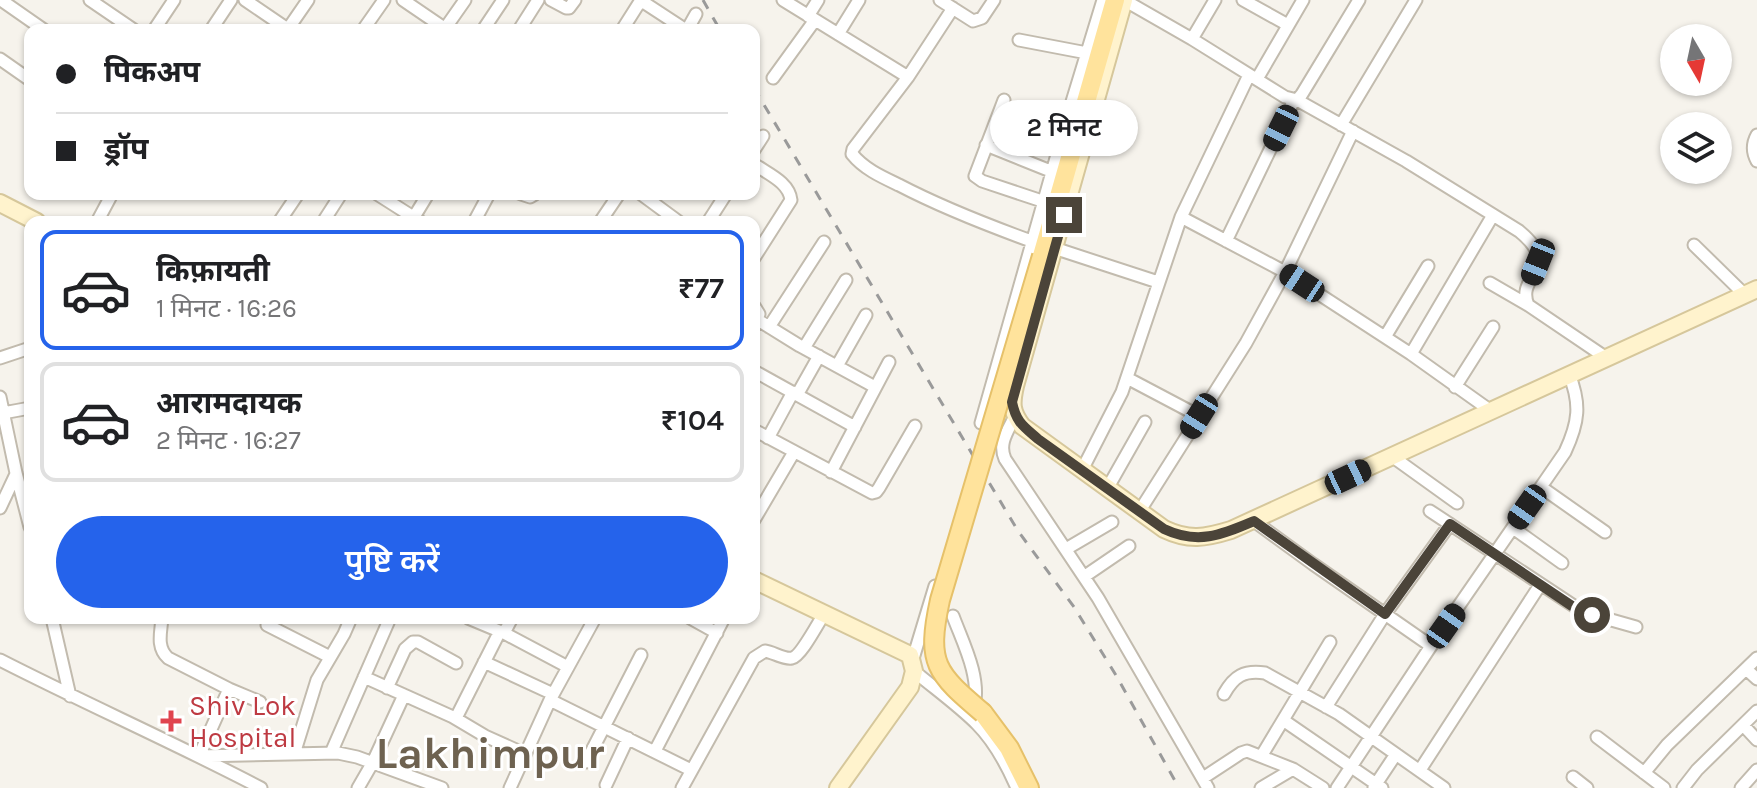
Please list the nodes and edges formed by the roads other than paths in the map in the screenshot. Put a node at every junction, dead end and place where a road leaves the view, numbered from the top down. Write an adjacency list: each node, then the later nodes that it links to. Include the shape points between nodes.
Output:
1 (1, 0): 33 (street)
2 (90, 0): 30 (street)
3 (116, 0): 30 (street)
4 (174, 0): 35 (street)
5 (231, 0): 36 (street)
6 (245, 0): 37 (street)
7 (308, 0): 38 (street)
8 (384, 0): 39 (street)
9 (403, 0): 40 (street)
10 (465, 0): 41 (street)
11 (503, 0): 42 (street)
12 (538, 0): 43 (street)
13 (551, 0): 14 (street, via 566,8)
14 (575, 0)
15 (640, 0): 44 (street); 45 (street)
16 (783, 0): 32 (street)
17 (818, 0): 32 (street)
18 (859, 0): 48 (street)
19 (940, 0): 29 (street)
20 (994, 0): 29 (street, via 979,20)
21 (1103, 0): 51 (street)
22 (1115, 0): 185 (main road, bridge, via 934,626 940,671)
23 (1124, 0): 49 (street); 81 (main road)
24 (1215, 0): 49 (street)
25 (1243, 0): 47 (street)
26 (1303, 0): 47 (street)
27 (1416, 0): 59 (street)
28 (1357, 1): 58 (street)
29 (953, 8): 54 (street)
30 (108, 12): 34 (street)
31 (696, 14): 46 (street)
32 (812, 18): 48 (street); 56 (street)
33 (35, 24)
34 (125, 24)
35 (158, 24)
36 (215, 24)
37 (280, 24)
38 (293, 24)
39 (367, 24)
40 (438, 24)
41 (448, 24)
42 (487, 24)
43 (523, 24)
44 (626, 24)
45 (677, 24)
46 (690, 24)
47 (1288, 25): 55 (street)
48 (838, 34): 54 (street)
49 (1192, 39): 55 (street)
50 (1019, 40): 51 (street)
51 (1087, 53): 67 (street)
52 (0, 59): 53 (street)
53 (24, 76)
54 (908, 77): 79 (street, via 852,154 906,189)
55 (1253, 77): 58 (street); 76 (street)
56 (773, 78)
57 (1004, 100): 64 (street)
58 (1296, 100): 59 (street); 77 (street)
59 (1341, 125): 60 (street)
60 (1353, 131): 72 (street); 84 (street)
61 (1757, 135): 65 (street)
62 (763, 136): 63 (street)
63 (760, 141)
64 (986, 145): 67 (street); 70 (street, via 978,179)
65 (1757, 161)
66 (760, 168): 82 (street, via 791,193)
67 (1053, 172): 70 (street)
68 (386, 200): 74 (street)
69 (649, 200): 75 (street)
70 (1045, 202): 79 (street)
71 (0, 203): 73 (main road)
72 (1493, 215): 89 (street, via 1537,249 1538,262 1525,294); 96 (street)
73 (25, 216)
74 (411, 216)
75 (671, 216)
76 (1181, 217): 77 (street); 86 (street)
77 (1226, 241): 84 (street)
78 (824, 242): 91 (street)
79 (1034, 242): 115 (street)
80 (1694, 245): 88 (street)
81 (1054, 248): 86 (street); 112 (main road, via 1015,386)
82 (760, 249)
83 (1428, 266): 93 (street)
84 (1285, 272): 93 (street); 113 (street)
85 (846, 280): 94 (street)
86 (1158, 282): 104 (street)
87 (1490, 283): 89 (street)
88 (1751, 292): 98 (main road)
89 (1528, 305): 98 (street)
90 (866, 315): 101 (street)
91 (760, 324): 94 (street)
92 (1493, 327): 106 (street)
93 (1385, 337): 96 (street)
94 (804, 348): 97 (street)
95 (24, 350): 99 (street)
96 (1411, 354): 106 (street)
97 (819, 356): 101 (street); 107 (street)
98 (1605, 357): 103 (main road)
99 (0, 358)
100 (889, 362): 105 (street)
101 (837, 366): 105 (street)
102 (760, 374): 107 (street)
103 (1569, 374): 110 (main road); 125 (street, via 1577,398 1576,425)
104 (1127, 378): 113 (street); 122 (street)
105 (875, 387): 117 (street)
106 (1455, 387): 110 (street)
107 (795, 394): 117 (street); 119 (street)
108 (0, 397): 111 (street)
109 (24, 409): 111 (street)
110 (1491, 411): 121 (main road)
111 (3, 413): 124 (street)
112 (1015, 416): 122 (main road); 139 (street, via 1001,450)
113 (1199, 416): 132 (street)
114 (1145, 422): 126 (street)
115 (981, 423)
116 (915, 426): 123 (street, via 876,492)
117 (855, 427): 123 (street)
118 (760, 433): 119 (street)
119 (768, 438): 120 (street)
120 (794, 452): 123 (street); 130 (street)
121 (1393, 457): 127 (street); 133 (main road)
122 (1082, 470): 126 (main road)
123 (831, 472)
124 (16, 473): 128 (street); 129 (street)
125 (1541, 487): 136 (street); 137 (street)
126 (1107, 489): 132 (main road)
127 (1457, 503)
128 (24, 504)
129 (0, 508)
130 (760, 510)
131 (1430, 511): 135 (street)
132 (1139, 512): 133 (main road, via 1180,537 1213,535)
133 (1254, 521): 147 (street)
134 (1112, 522): 139 (street)
135 (1450, 524): 140 (street); 147 (street)
136 (1513, 528): 140 (street); 141 (street)
137 (1605, 532)
138 (1129, 546): 142 (street)
139 (1066, 549): 142 (street)
140 (1494, 555): 145 (street); 163 (street)
141 (1562, 563)
142 (1085, 576): 210 (street)
143 (760, 583): 146 (main road)
144 (936, 584): 170 (street)
145 (1540, 585): 159 (street, via 1583,612); 206 (street)
146 (824, 614): 170 (main road, via 910,655); 205 (street, via 793,658 765,651 754,658)
147 (1385, 614): 163 (street); 183 (street)
148 (953, 616): 185 (street, via 974,676)
149 (53, 624): 180 (street)
150 (162, 624): 176 (street, via 160,647 168,658)
151 (348, 624): 165 (street)
152 (387, 624): 173 (street)
153 (483, 624): 160 (street)
154 (508, 624): 160 (street)
155 (591, 624): 171 (street)
156 (701, 624): 161 (street)
157 (721, 624): 161 (street)
158 (267, 625): 165 (street)
159 (1636, 627)
160 (502, 632): 168 (street); 171 (street)
161 (717, 633): 194 (street)
162 (1330, 642): 177 (street)
163 (1431, 646): 190 (street)
164 (641, 655): 189 (street)
165 (330, 657): 196 (street, via 311,694)
166 (1757, 658): 172 (street)
167 (0, 660): 180 (street)
168 (484, 662): 181 (street); 186 (street)
169 (456, 663): 175 (street, via 413,642)
170 (913, 666): 185 (street); 218 (main road, via 910,687)
171 (568, 667): 181 (street)
172 (1746, 669): 174 (street); 208 (street)
173 (364, 677): 175 (street); 195 (street)
174 (1757, 679)
175 (387, 688): 179 (street)
176 (229, 689): 182 (street); 200 (street)
177 (1299, 692): 178 (street, via 1259,672 1236,677); 183 (street); 187 (street)
178 (1224, 694)
179 (404, 695): 186 (street); 201 (street)
180 (70, 696): 200 (street)
181 (552, 697): 189 (street); 197 (street)
182 (260, 702)
183 (1326, 707): 190 (street)
184 (1757, 711): 188 (street)
185 (977, 716): 219 (street); 220 (main road, via 1009,748)
186 (453, 717): 197 (street)
187 (1283, 720): 199 (street); 203 (street)
188 (1743, 725): 193 (street); 227 (street)
189 (605, 726): 192 (street); 202 (street)
190 (1371, 737): 198 (street); 203 (street)
191 (1597, 737): 208 (street)
192 (628, 738): 194 (street); 211 (street)
193 (1757, 740)
194 (655, 751): 205 (street)
195 (331, 753): 196 (street); 201 (street)
196 (294, 754): 200 (street)
197 (525, 754): 216 (street)
198 (1396, 754): 206 (street); 212 (street)
199 (1262, 755): 204 (street); 210 (street, via 1241,753)
200 (199, 756): 213 (street)
201 (373, 762): 214 (street); 215 (street)
202 (586, 762)
203 (1351, 767): 212 (street); 223 (street)
204 (1293, 769): 221 (street); 222 (street)
205 (691, 770): 217 (street)
206 (1420, 770): 224 (street)
207 (1757, 770): 228 (street)
208 (1644, 773): 226 (street)
209 (1573, 777): 225 (street)
210 (1205, 783)
211 (606, 785)
212 (1377, 787)
213 (261, 788)
214 (358, 788)
215 (442, 788)
216 (510, 788)
217 (682, 788)
218 (838, 788)
219 (1017, 788)
220 (1029, 788)
221 (1261, 788)
222 (1323, 788)
223 (1337, 788)
224 (1444, 788)
225 (1587, 788)
226 (1664, 788)
227 (1683, 788)
228 (1741, 788)

